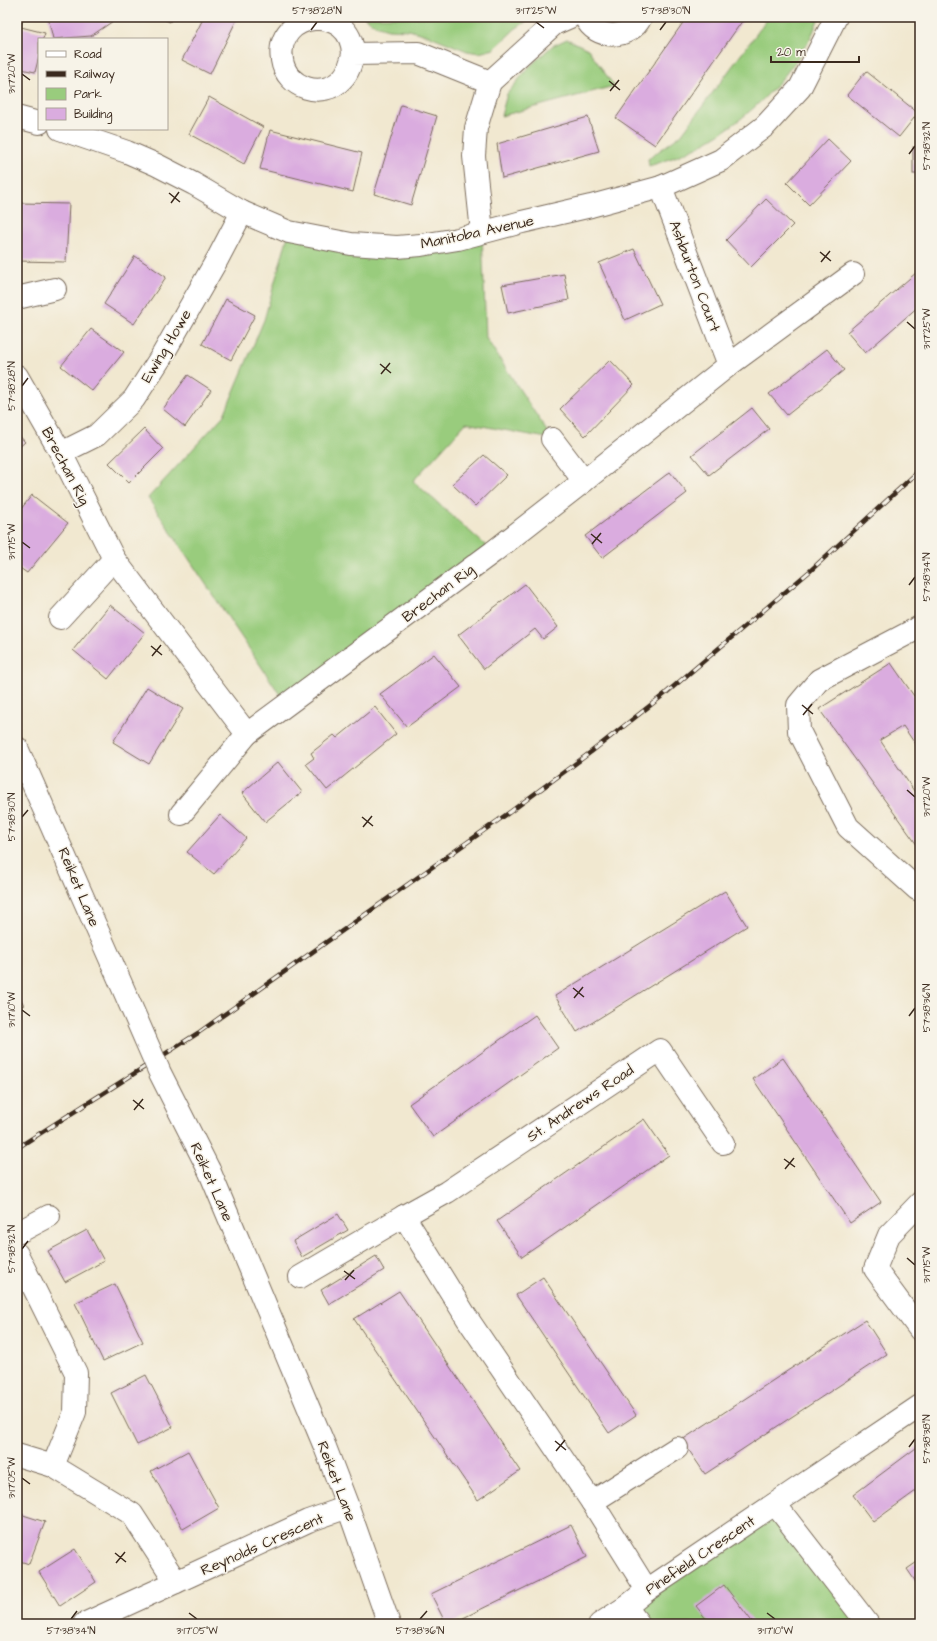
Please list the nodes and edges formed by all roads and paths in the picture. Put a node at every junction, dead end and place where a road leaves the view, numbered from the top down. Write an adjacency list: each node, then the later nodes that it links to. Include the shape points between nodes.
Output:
1 (570, 17): 6 (street, via 554,24)
2 (585, 17): 3 (street, via 594,29 613,36 633,29)
3 (641, 17)
4 (836, 17): 10 (street, Manitoba Avenue, via 800,88 765,126 721,160)
5 (353, 54): 6 (street, via 418,53)
6 (490, 82): 12 (street, via 476,128 474,156)
7 (17, 117): 8 (street)
8 (38, 123)
9 (63, 130): 11 (street, Manitoba Avenue, via 157,165)
10 (661, 187): 12 (street, Manitoba Avenue); 16 (street, Ashburton Court)
11 (242, 212): 12 (street, Manitoba Avenue, via 288,232 351,244 397,247 458,239); 19 (street, Ewing Howe, via 163,354 134,399 97,435)
12 (482, 232)
13 (854, 274): 16 (street)
14 (55, 289): 15 (street)
15 (17, 298)
16 (729, 365): 20 (street)
17 (17, 376): 19 (street, Brechan Rig)
18 (552, 439): 20 (street)
19 (61, 453): 21 (street, Brechan Rig)
20 (584, 481): 24 (street, Brechan Rig, via 493,552)
21 (114, 558): 22 (street); 24 (street, Brechan Rig)
22 (60, 618)
23 (920, 627): 27 (street, via 819,680 798,705 799,731 848,827)
24 (247, 734): 26 (street, Brechan Rig)
25 (17, 748): 42 (street, Reiket Lane, bridge, via 160,1073 209,1170)
26 (181, 814)
27 (920, 890)
28 (723, 1143): 31 (street, St. Andrews Road, via 660,1050 447,1192)
29 (920, 1203): 35 (street, via 888,1234 875,1269)
30 (49, 1216): 32 (street)
31 (404, 1216): 34 (street, St. Andrews Road); 40 (street, via 468,1318)
32 (17, 1234)
33 (17, 1254): 39 (street, via 76,1374 75,1412)
34 (300, 1277)
35 (920, 1330)
36 (920, 1406): 41 (street, Pinefield Crescent)
37 (677, 1448): 40 (street)
38 (17, 1455): 39 (street)
39 (53, 1466): 43 (street, via 132,1514)
40 (592, 1502): 44 (street)
41 (775, 1504): 44 (street, Pinefield Crescent); 49 (street)
42 (348, 1507): 43 (street, Reynolds Crescent, via 315,1518); 47 (street, Reiket Lane)
43 (176, 1582): 46 (street, Reynolds Crescent)
44 (647, 1590): 45 (street, Pinefield Crescent)
45 (632, 1616): 48 (street, Pinefield Crescent)
46 (84, 1624)
47 (389, 1624)
48 (600, 1624)
49 (868, 1624)

